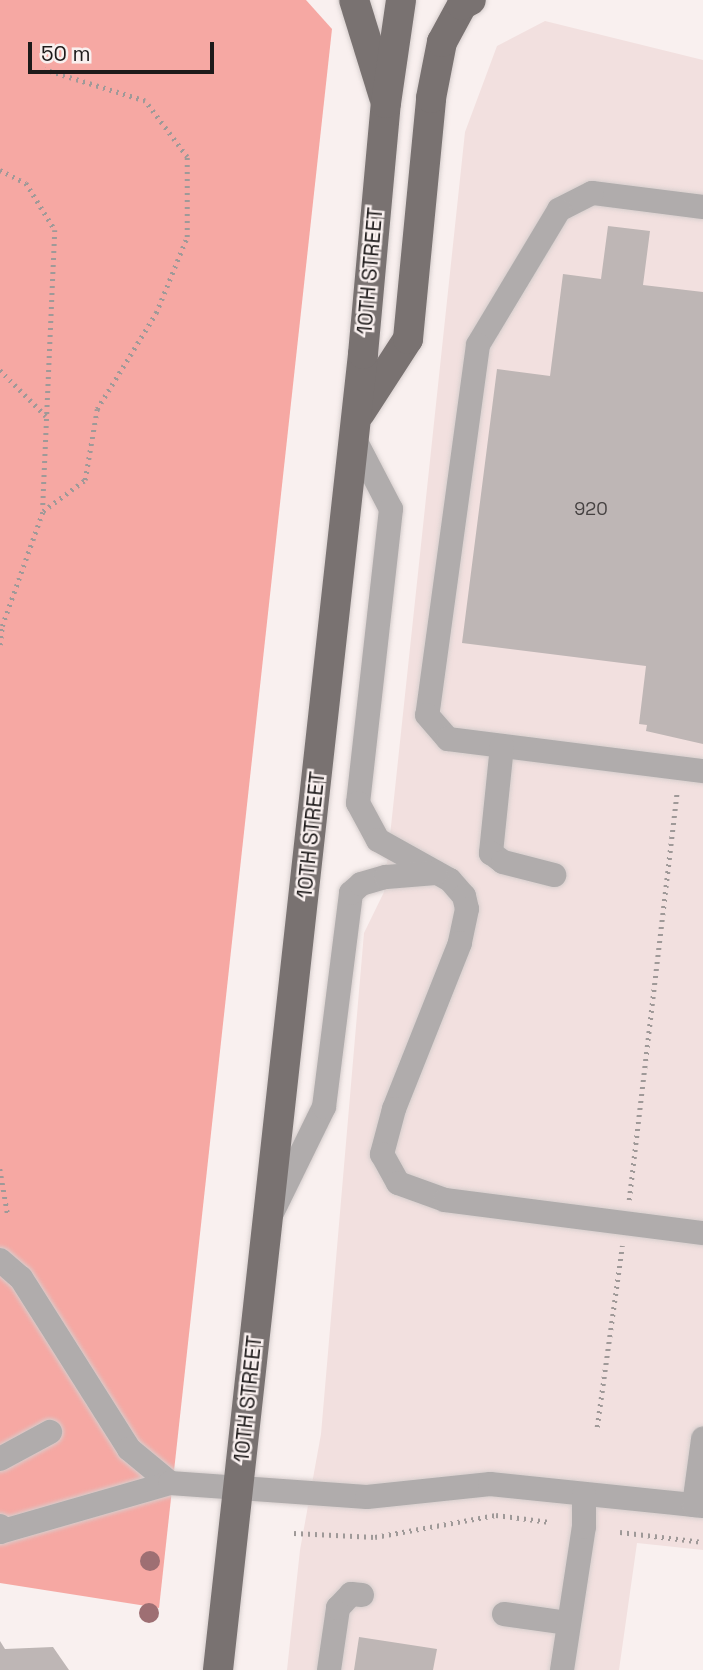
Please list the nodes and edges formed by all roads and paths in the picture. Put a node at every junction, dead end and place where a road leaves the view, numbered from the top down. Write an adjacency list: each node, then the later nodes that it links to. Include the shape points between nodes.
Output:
1 (354, 0): 5 (main road)
2 (401, 0): 5 (main road, 10TH STREET)
3 (471, 0): 10 (main road, via 462,5 442,42 431,97 408,339)
4 (45, 70): 11 (path, via 145,101 187,157 187,237 156,313 97,409 85,480)
5 (386, 103): 10 (main road, 10TH STREET)
6 (0, 170): 9 (path, via 26,183 55,230)
7 (703, 206): 13 (street, via 592,193 559,210 478,345 427,715 448,739)
8 (0, 370): 9 (path)
9 (47, 416): 11 (path)
10 (355, 428): 15 (street, via 391,509 358,803 378,840); 20 (main road, 10TH STREET)
11 (43, 511): 12 (path, via 2,626)
12 (0, 645)
13 (502, 746): 14 (street); 16 (street, via 491,853 503,862)
14 (691, 769): 18 (path, via 629,1204)
15 (436, 873): 20 (street, via 386,877 361,884 351,894 324,1107); 21 (street, via 464,896 466,924 394,1109 382,1154 398,1183 445,1200)
16 (554, 875)
17 (0, 1169): 19 (path)
18 (620, 1203)
19 (8, 1216)
20 (268, 1220): 29 (main road, 10TH STREET)
21 (703, 1233)
22 (622, 1245): 24 (path)
23 (0, 1260): 28 (street, via 21,1278 129,1449)
24 (597, 1427)
25 (50, 1432): 27 (street)
26 (703, 1439): 31 (street)
27 (0, 1459)
28 (170, 1483): 29 (street); 34 (street)
29 (238, 1486): 30 (street, via 367,1497 490,1484); 41 (main road, 10TH STREET)
30 (584, 1495): 31 (street); 40 (street, via 584,1527)
31 (699, 1505)
32 (550, 1522): 36 (path, via 496,1515 374,1537)
33 (0, 1526): 34 (street)
34 (0, 1532)
35 (620, 1532): 37 (path)
36 (294, 1533)
37 (703, 1542)
38 (356, 1594): 42 (street, via 338,1608)
39 (504, 1614): 40 (street)
40 (568, 1623): 43 (street)
41 (218, 1670)
42 (329, 1670)
43 (562, 1670)

